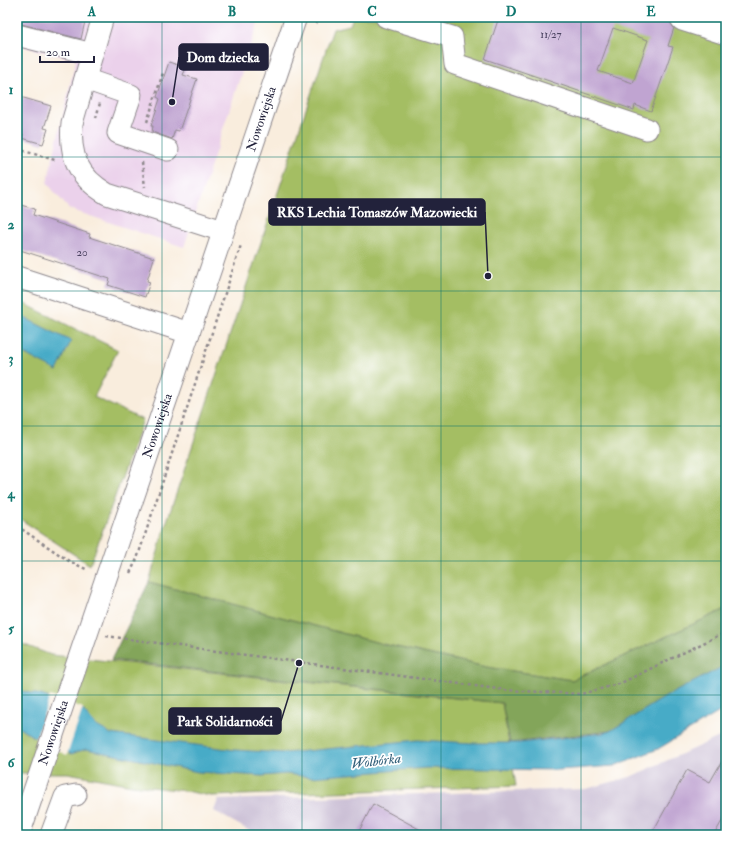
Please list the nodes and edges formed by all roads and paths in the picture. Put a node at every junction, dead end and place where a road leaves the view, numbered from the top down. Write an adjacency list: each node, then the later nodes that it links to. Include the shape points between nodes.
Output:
1 (103, 17): 7 (street)
2 (296, 17): 15 (street, Nowowiejska)
3 (386, 17): 11 (street, via 452,37 455,64)
4 (680, 17): 5 (street, via 682,20)
5 (726, 34)
6 (17, 36): 7 (street)
7 (92, 54): 8 (street)
8 (85, 79): 13 (street, via 131,95 118,133); 14 (street, via 72,123 71,141)
9 (148, 93): 10 (path)
10 (155, 96)
11 (647, 128)
12 (17, 149): 14 (path)
13 (168, 150)
14 (79, 166): 15 (street, via 84,176 95,187 107,194)
15 (224, 231): 17 (street, Nowowiejska)
16 (17, 277): 17 (street)
17 (189, 333): 19 (street, Nowowiejska)
18 (17, 526): 19 (path, via 70,561)
19 (105, 578): 23 (street, Nowowiejska)
20 (726, 632): 21 (path, via 619,684 580,694 505,690)
21 (101, 635)
22 (76, 795): 24 (street, via 65,797)
23 (18, 835)
24 (51, 835)

